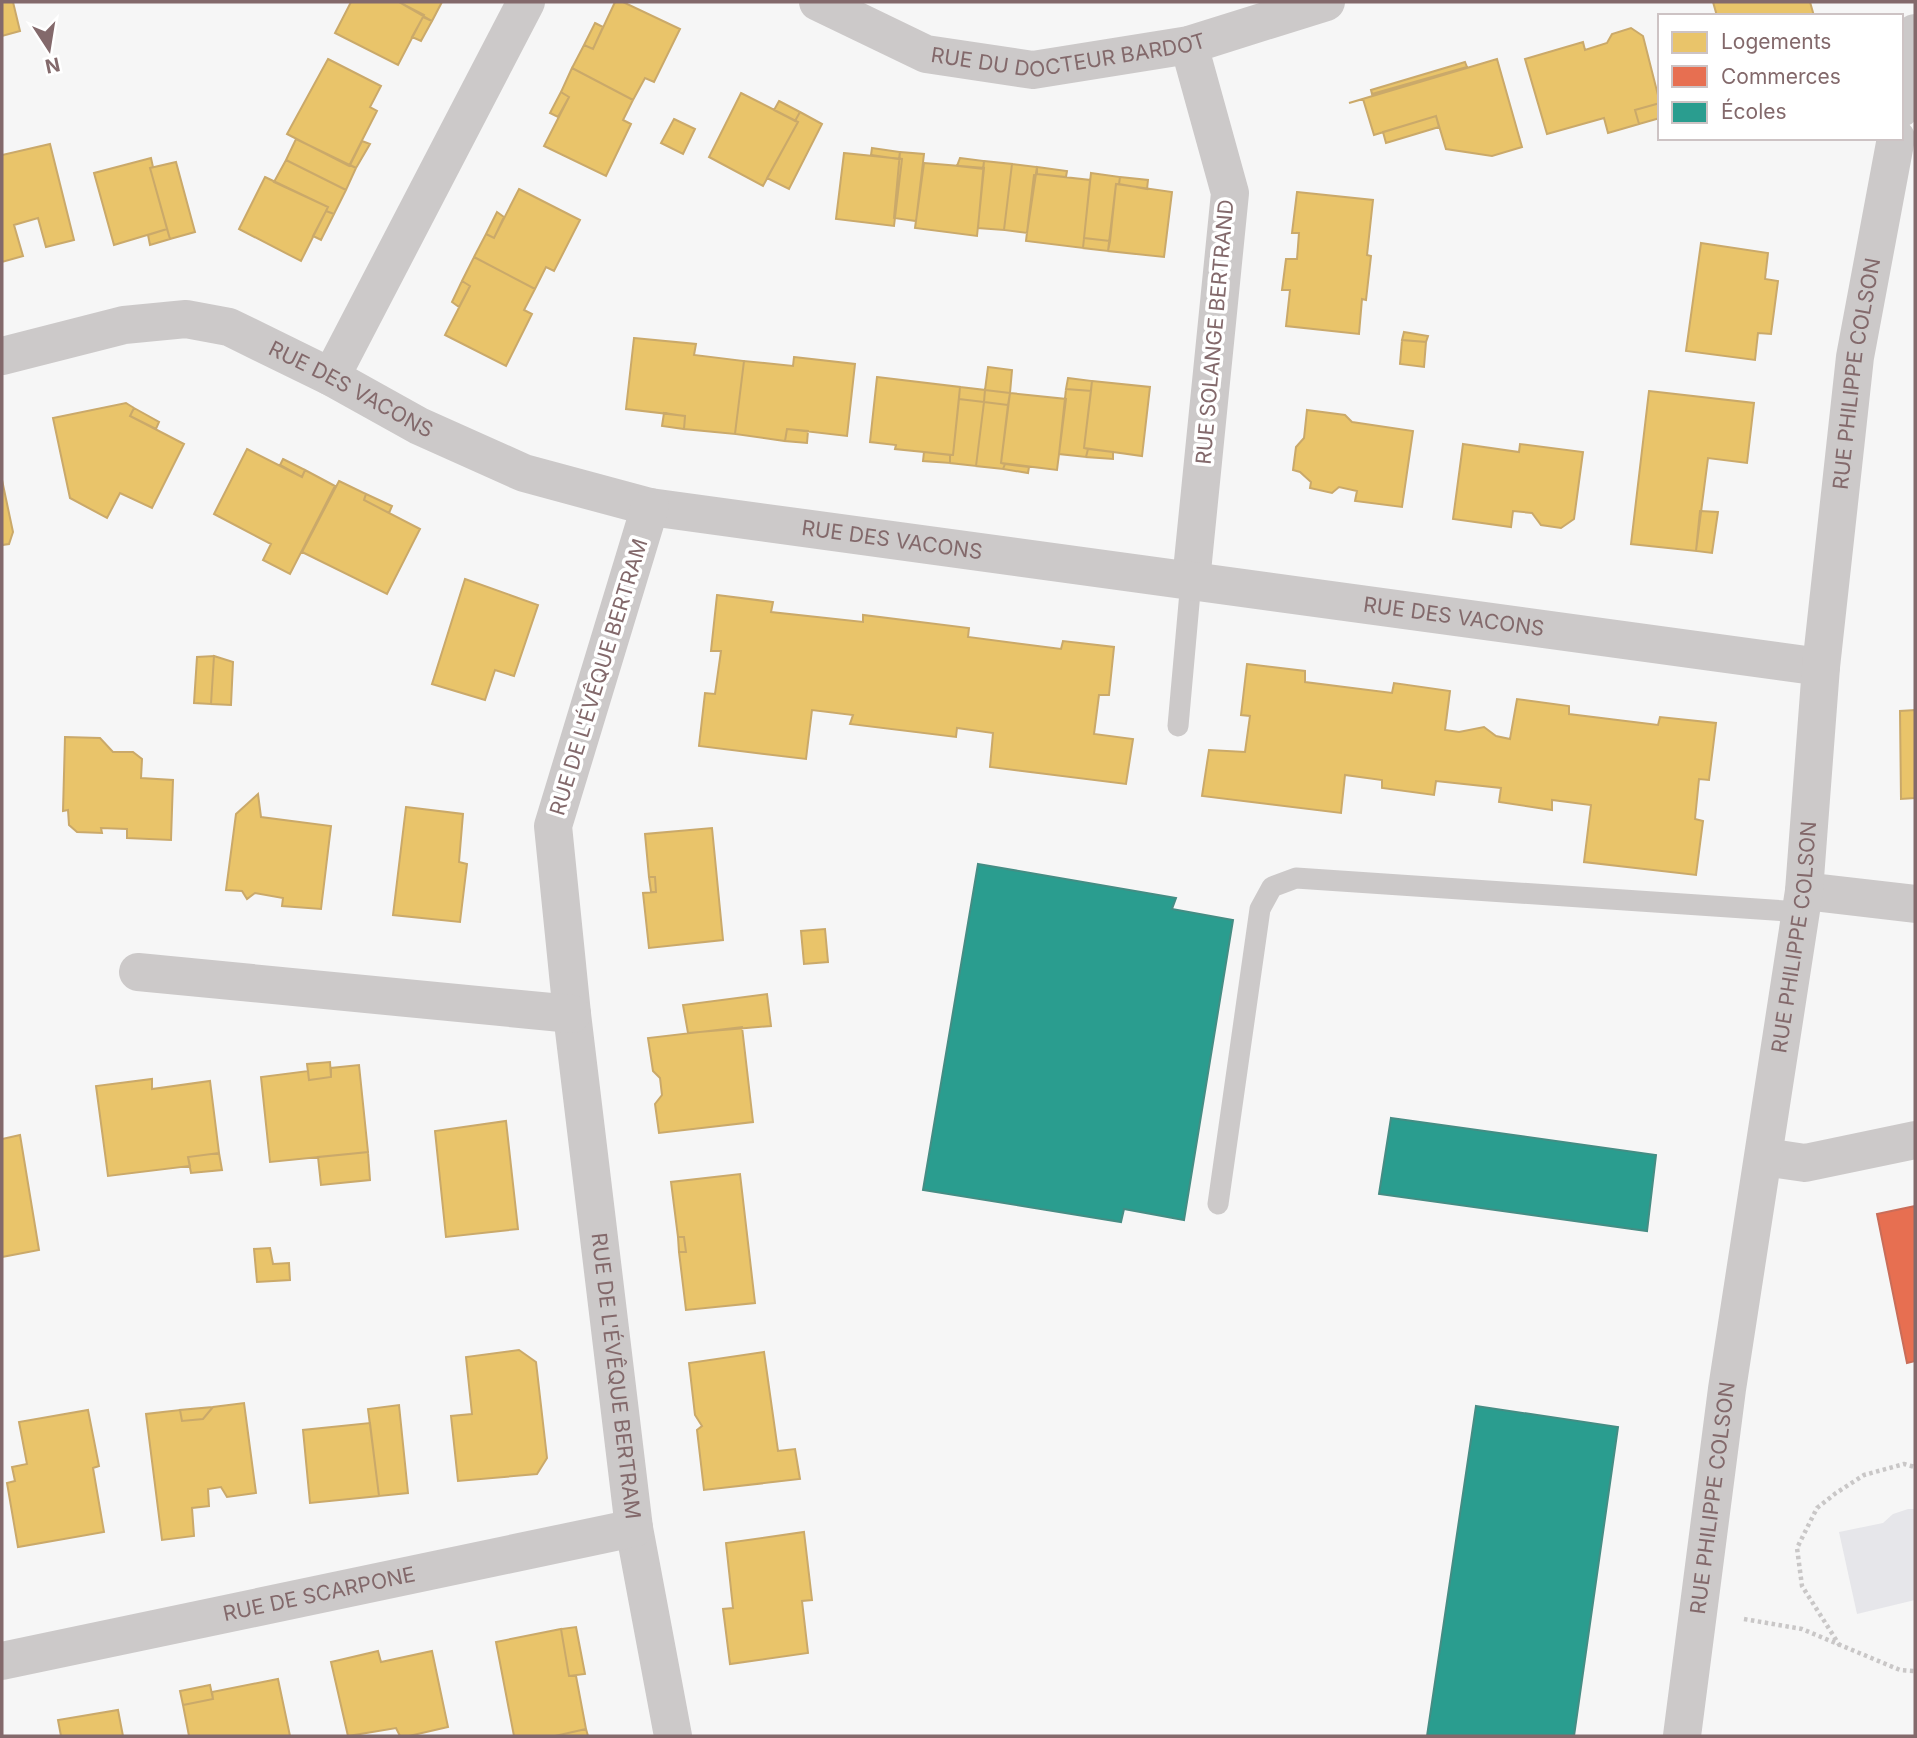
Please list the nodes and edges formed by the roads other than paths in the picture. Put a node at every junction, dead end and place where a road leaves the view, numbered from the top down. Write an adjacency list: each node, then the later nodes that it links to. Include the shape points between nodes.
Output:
1 (526, 2): 9 (street)
2 (818, 2): 5 (street, RUE DU DOCTEUR BARDOT, via 926,54 1034,70)
3 (1326, 2): 5 (street, RUE DU DOCTEUR BARDOT)
4 (1915, 33): 6 (street)
5 (1189, 45): 11 (street, RUE SOLANGE BERTRAND, via 1230,193)
6 (1903, 97)
7 (1896, 140): 12 (street, RUE PHILIPPE COLSON, via 1855,357)
8 (2, 356): 9 (street, RUE DES VACONS, via 124,325 186,318 229,327)
9 (331, 377): 10 (street, RUE DES VACONS, via 419,426 524,473)
10 (650, 507): 11 (street, RUE DES VACONS); 17 (street, RUE DE L'ÉVÊQUE BERTRAM, via 553,826)
11 (1191, 581): 12 (street, RUE DES VACONS); 13 (lane)
12 (1821, 667): 14 (street, RUE PHILIPPE COLSON)
13 (1178, 726)
14 (1802, 902): 15 (street); 19 (street, RUE PHILIPPE COLSON); 20 (lane, via 1296,878 1272,887 1260,909)
15 (1915, 904)
16 (138, 972): 17 (street)
17 (572, 1014): 21 (street, RUE DE L'ÉVÊQUE BERTRAM)
18 (1915, 1140): 19 (street, via 1805,1163)
19 (1764, 1157): 24 (street, RUE PHILIPPE COLSON, via 1727,1389)
20 (1218, 1204)
21 (634, 1528): 22 (street, RUE DE SCARPONE); 23 (street, RUE DE L'ÉVÊQUE BERTRAM)
22 (2, 1661)
23 (673, 1736)
24 (1682, 1736)

